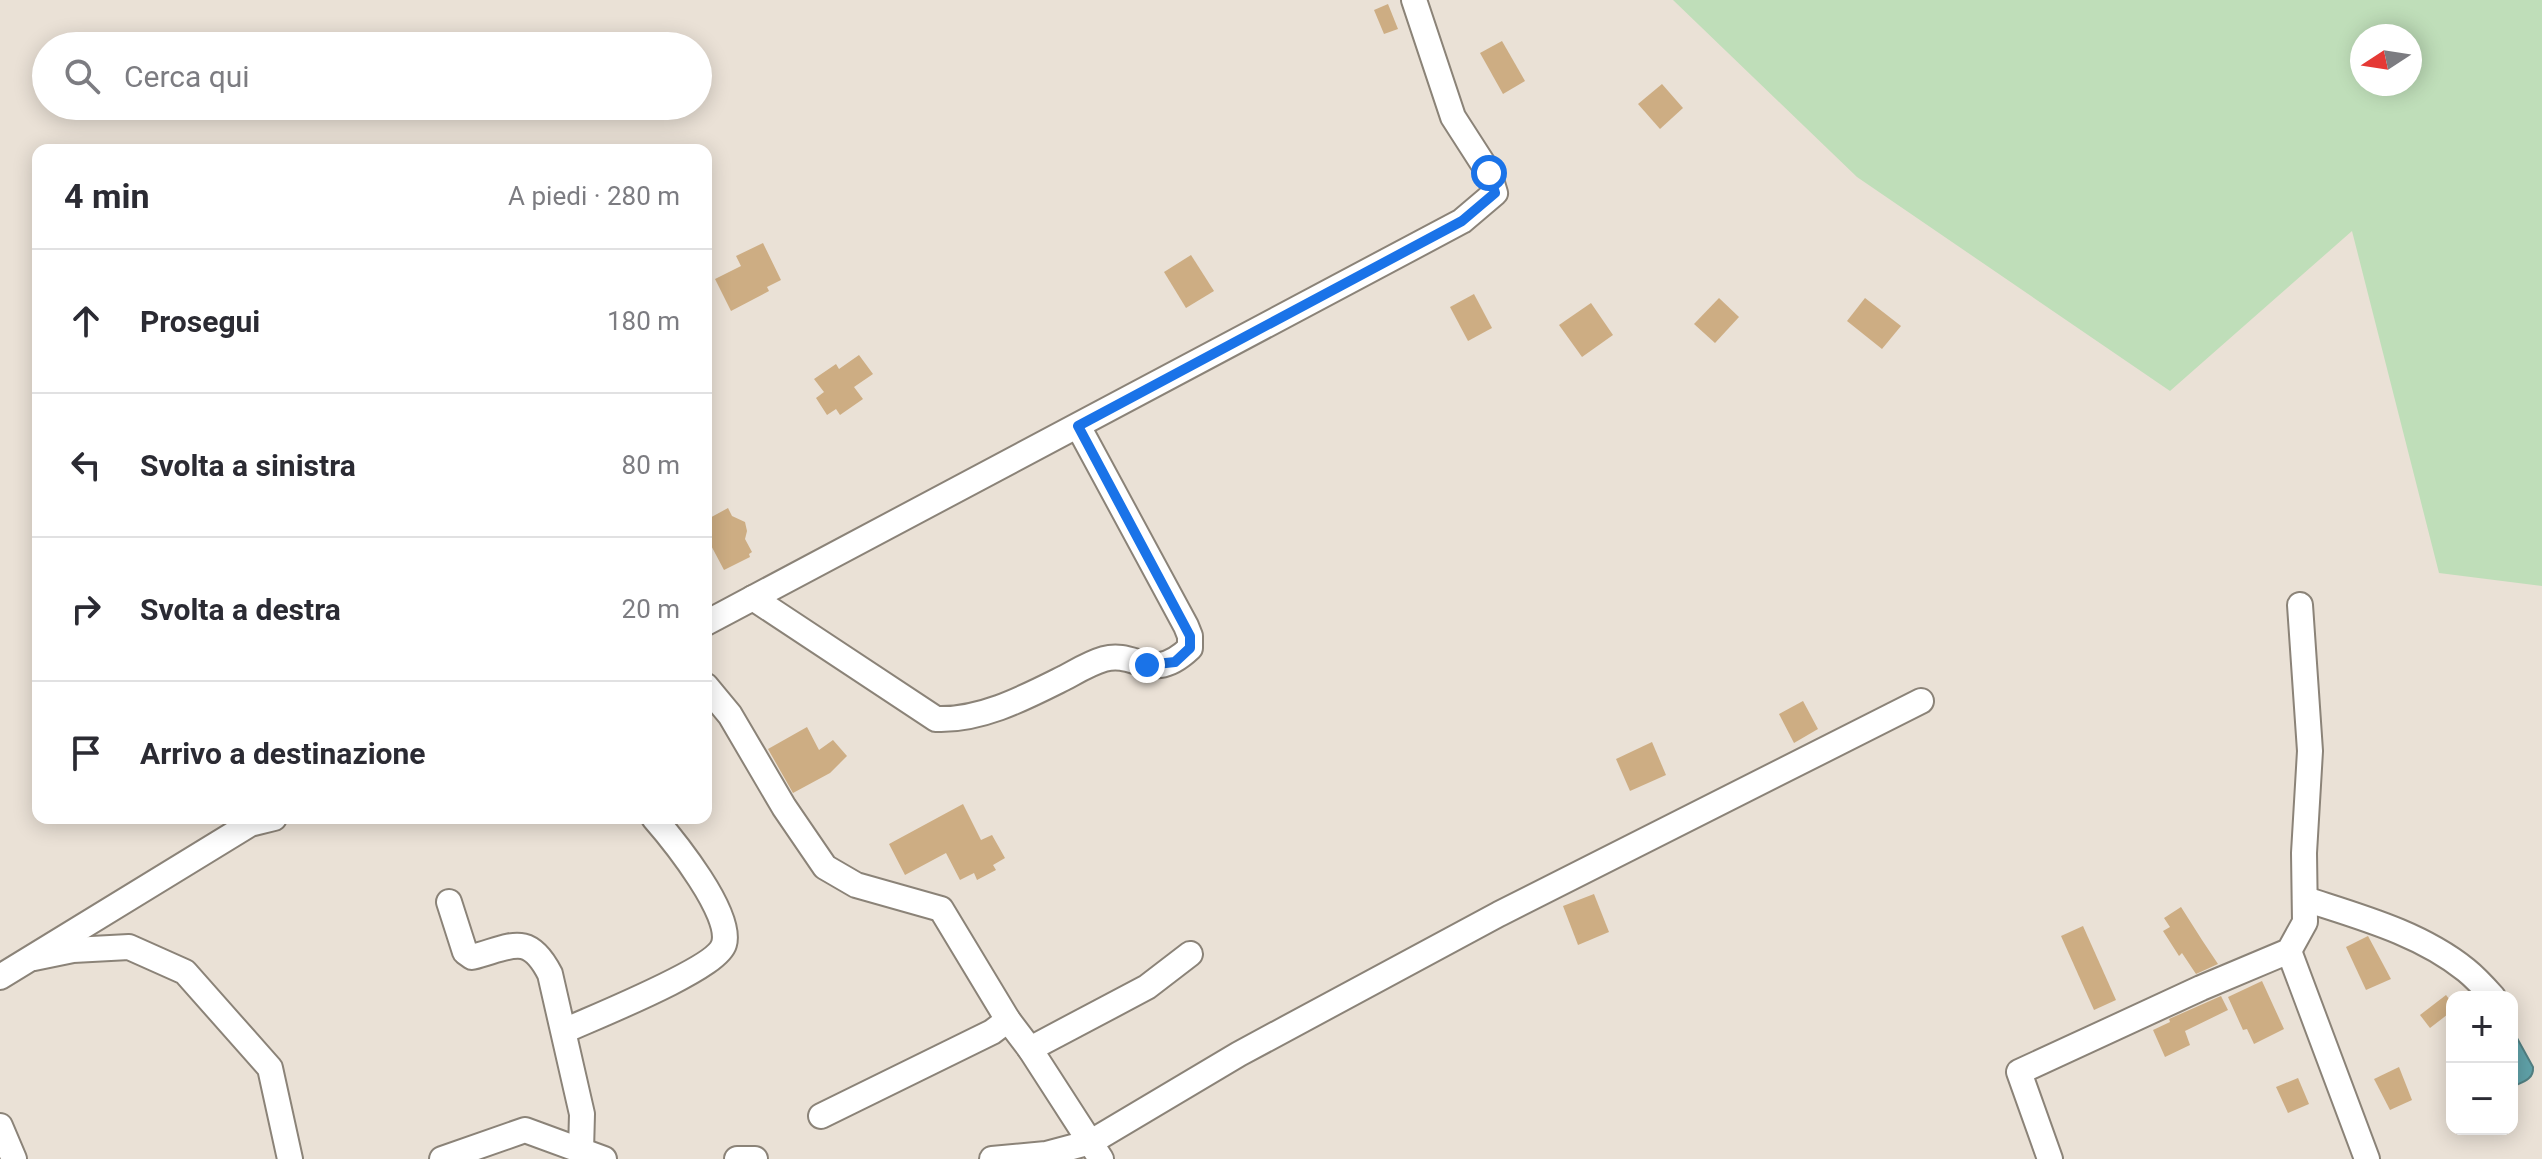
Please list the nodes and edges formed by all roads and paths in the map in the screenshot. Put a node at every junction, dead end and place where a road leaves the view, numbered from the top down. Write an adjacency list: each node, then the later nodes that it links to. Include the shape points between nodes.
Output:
1 (1414, 0): 2 (street, via 1453,117 1489,173 1495,193 1462,221)
2 (1078, 426): 3 (street); 3 (street, via 1186,626 1190,648 1175,662 1147,665 1107,658 1022,699 956,720 936,719)
3 (753, 598): 5 (street)
4 (2300, 605): 10 (street, via 2310,751)
5 (712, 620)
6 (712, 693): 17 (street, via 825,867 856,885 941,909)
7 (1921, 701): 22 (street, via 1499,914 1239,1054)
8 (250, 824): 14 (street)
9 (659, 824): 18 (street, via 721,918 721,952 673,982)
10 (2305, 899): 12 (street, via 2305,922); 16 (street, via 2433,947)
11 (449, 902): 18 (street, via 465,952 472,957 520,945 540,954)
12 (2289, 951): 30 (street, via 2019,1072); 31 (street)
13 (1190, 954): 19 (street, via 1147,987)
14 (34, 958): 15 (street); 25 (street, via 129,947 185,972 270,1068)
15 (2, 968)
16 (2487, 991)
17 (1008, 1020): 19 (street); 20 (street)
18 (564, 1031): 23 (street)
19 (1030, 1049): 22 (street)
20 (821, 1116)
21 (0, 1126): 24 (street)
22 (1096, 1151): 29 (street)
23 (592, 1155): 26 (street, via 525,1130)
24 (14, 1159)
25 (290, 1159)
26 (442, 1159)
27 (737, 1159): 28 (street)
28 (755, 1159)
29 (992, 1159)
30 (2050, 1159)
31 (2367, 1159)

